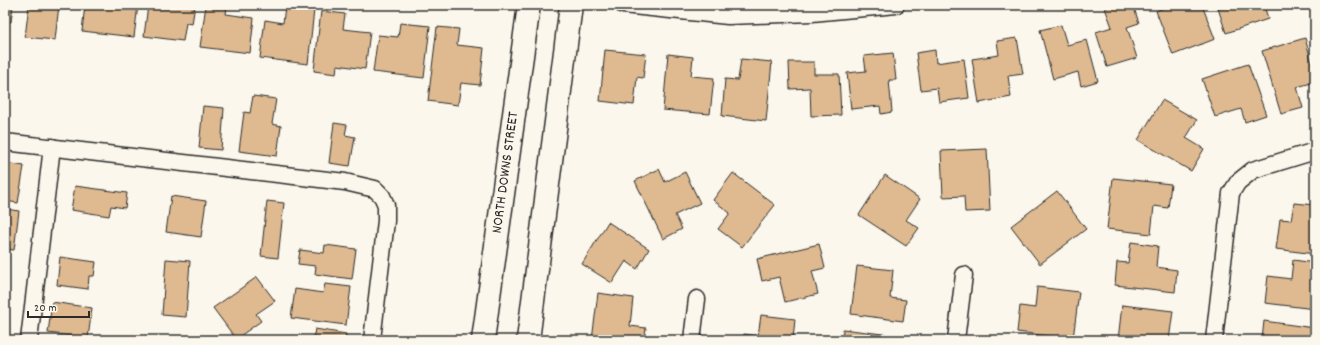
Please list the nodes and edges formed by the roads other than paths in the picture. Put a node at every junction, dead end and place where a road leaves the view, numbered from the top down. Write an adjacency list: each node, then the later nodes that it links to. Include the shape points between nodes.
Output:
1 (529, 5): 13 (street, NORTH DOWNS STREET)
2 (571, 5): 14 (street)
3 (623, 5): 5 (street)
4 (896, 5): 5 (street, via 812,13)
5 (729, 10)
6 (5, 142): 7 (street)
7 (52, 147): 11 (street); 12 (street, via 345,182 376,189 386,205 386,221)
8 (1315, 151): 17 (street, via 1253,170 1238,182 1232,193)
9 (964, 275): 16 (street)
10 (697, 298): 15 (street)
11 (29, 340)
12 (372, 340)
13 (483, 340)
14 (528, 340)
15 (692, 340)
16 (956, 340)
17 (1214, 340)

